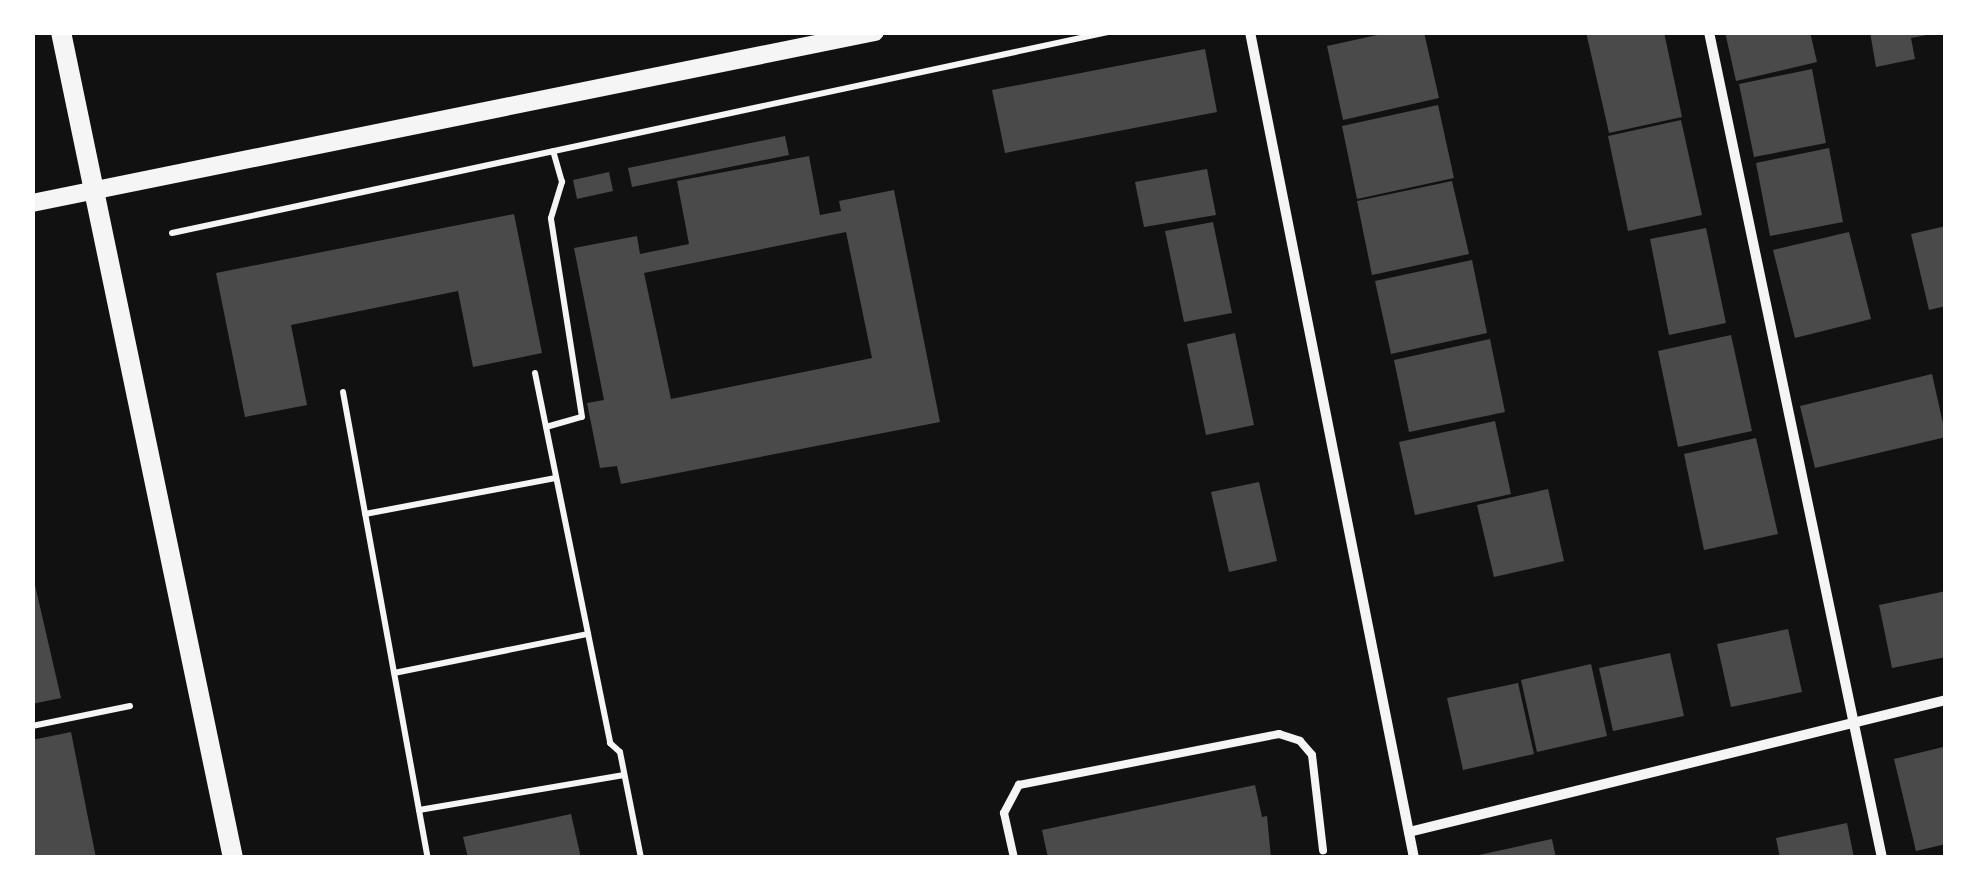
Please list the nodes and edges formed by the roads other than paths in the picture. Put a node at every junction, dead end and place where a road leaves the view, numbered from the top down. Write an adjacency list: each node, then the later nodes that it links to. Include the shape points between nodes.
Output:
1 (62, 32): 5 (main road)
2 (875, 32): 5 (street)
3 (1250, 32): 9 (street)
4 (1709, 32): 8 (street)
5 (95, 190): 6 (street); 11 (main road)
6 (32, 203)
7 (1946, 700): 8 (street)
8 (1853, 724): 9 (street); 14 (street)
9 (1409, 832): 13 (street)
10 (1323, 850): 12 (lane, via 1312,755 1300,741 1280,734 1019,784 1004,812)
11 (233, 858)
12 (1014, 858)
13 (1414, 858)
14 (1882, 858)

